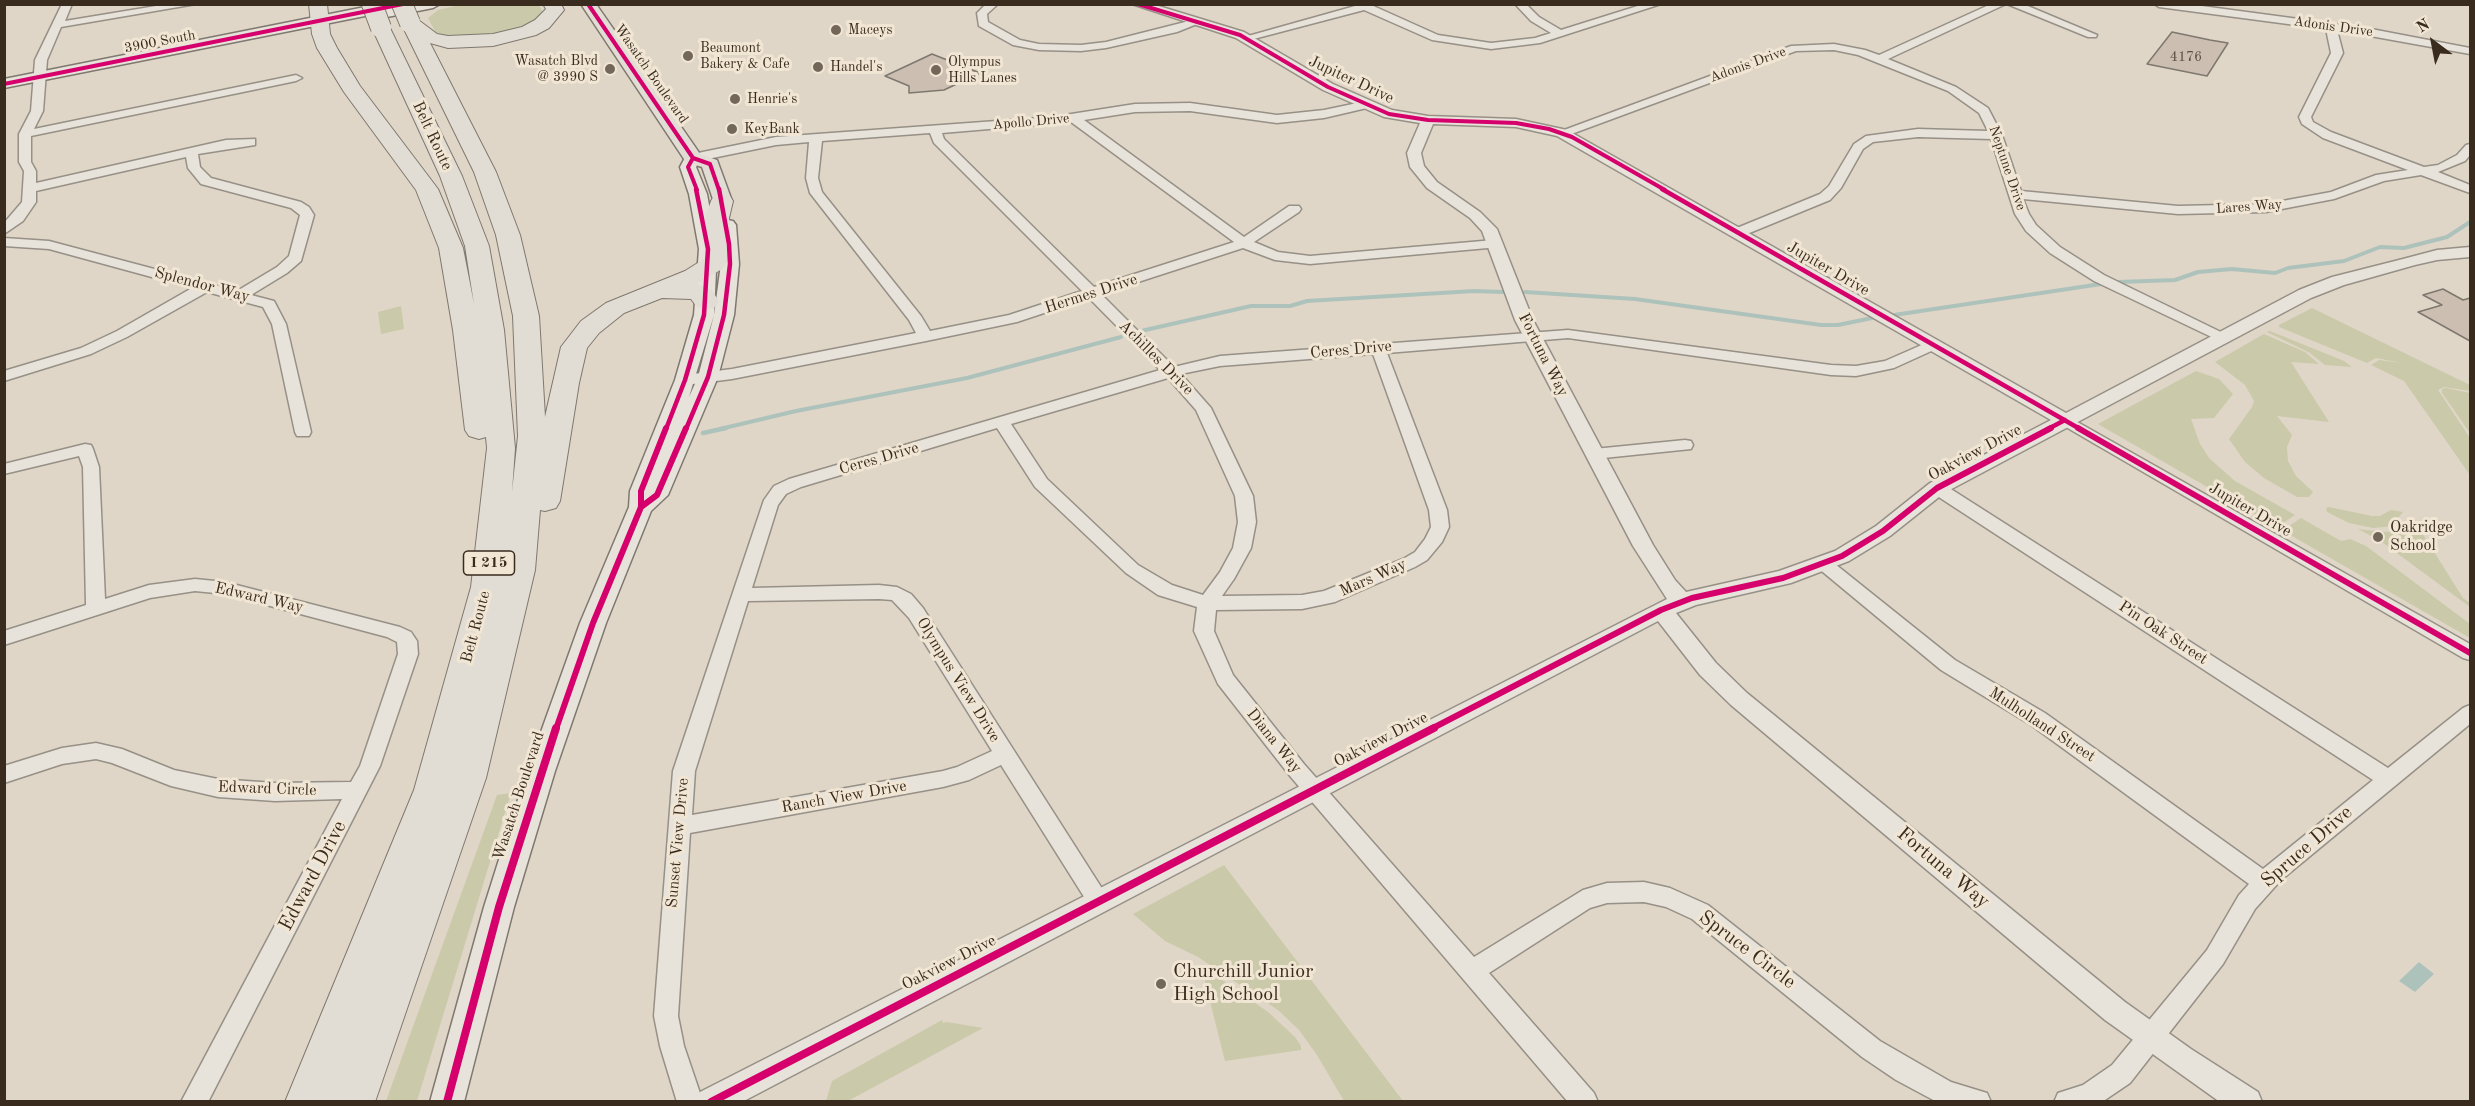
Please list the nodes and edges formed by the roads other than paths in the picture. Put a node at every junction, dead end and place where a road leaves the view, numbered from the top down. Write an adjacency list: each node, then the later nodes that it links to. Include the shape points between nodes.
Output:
1 (67, 4): 17 (street)
2 (191, 4): 17 (street)
3 (433, 4): 15 (main road, 3900 South, via 336,23)
4 (552, 4): 14 (highway, via 555,10 542,24 493,40 448,42 431,38)
5 (588, 4): 38 (main road, Wasatch Boulevard)
6 (993, 4): 16 (street, via 982,13 983,24 1017,43 1039,47 1106,45)
7 (1138, 4): 16 (street, Jupiter Drive)
8 (1520, 4): 19 (street, via 1535,19)
9 (1656, 4): 19 (street)
10 (2001, 4): 23 (street)
11 (2012, 4): 20 (street)
12 (2159, 4): 18 (street, Adonis Drive)
13 (1362, 6): 19 (street, via 1420,33 1468,44 1518,44); 21 (street)
14 (394, 13): 15 (main road, 3900 South); 76 (highway, Belt Route / I 215, via 477,246 491,330 501,448); 87 (highway, Belt Route / I 215, via 484,172 508,235 526,316 532,436 519,570)
15 (319, 14): 24 (main road, 3900 South); 76 (highway, via 327,48 351,88 427,189 451,248 482,450)
16 (1197, 22): 21 (street, Jupiter Drive)
17 (57, 25): 24 (street, via 41,60)
18 (2331, 26): 22 (street, Adonis Drive); 39 (street, via 2337,53 2306,121 2322,133)
19 (1561, 34)
20 (2092, 35)
21 (1246, 38): 27 (street, Jupiter Drive, via 1320,83)
22 (2470, 51)
23 (1879, 59): 31 (street, Adonis Drive, via 1844,48 1795,48); 33 (street, Neptune Drive, via 1966,97 1984,111)
24 (40, 77): 26 (main road, 3900 South); 32 (street, via 37,111)
25 (296, 78): 32 (street)
26 (4, 84)
27 (1367, 105): 28 (street, Apollo Drive, via 1277,119 1168,107); 29 (street, Jupiter Drive, via 1400,117)
28 (1074, 118): 30 (street, Apollo Drive); 48 (street)
29 (1428, 120): 31 (street, Jupiter Drive, via 1516,123); 49 (street, Fortuna Way, via 1414,153 1420,173 1480,219)
30 (935, 130): 34 (street, Apollo Drive); 53 (street, Achilles Drive, via 938,140)
31 (1562, 133): 46 (street, Jupiter Drive)
32 (26, 134): 40 (street, via 25,162 30,171)
33 (1996, 135): 42 (street, Neptune Drive); 46 (street, via 1918,133 1870,139 1858,147 1835,188 1825,197)
34 (816, 137): 38 (street, Apollo Drive, via 755,144); 58 (street, via 812,178 820,200 916,319)
35 (251, 142): 37 (street)
36 (2470, 148): 39 (street, Lares Way, via 2454,162)
37 (191, 152): 40 (street); 54 (street, via 194,168 206,181 296,205 307,215 296,258)
38 (693, 158): 43 (main road, Wasatch Boulevard, via 710,164); 51 (main road, Wasatch Boulevard, via 688,167 705,224)
39 (2423, 171): 41 (street); 42 (street, Lares Way, via 2381,178 2303,202 2245,209 2154,209)
40 (30, 188): 45 (street, via 26,208)
41 (2470, 189)
42 (2016, 194): 59 (street, Neptune Drive, via 2031,228 2068,260)
43 (722, 201): 51 (highway, via 717,218 720,255); 64 (main road, Wasatch Boulevard, via 730,264 724,315)
44 (1294, 209): 48 (street, Hermes Drive)
45 (4, 230)
46 (1737, 233): 60 (street, Jupiter Drive)
47 (4, 242): 52 (street, Splendor Way, via 49,245)
48 (1244, 243): 49 (street, via 1275,256 1301,260); 53 (street, Hermes Drive)
49 (1494, 244): 57 (street, Fortuna Way)
50 (2470, 252): 59 (street, Oakview Drive, via 2422,258 2332,283)
51 (707, 268): 55 (highway); 56 (main road, Wasatch Boulevard)
52 (206, 286): 54 (street, Splendor Way); 63 (street, via 87,351)
53 (1092, 294): 58 (street, Hermes Drive, via 1012,319); 62 (street, Achilles Drive)
54 (240, 295): 68 (street, Splendor Way, via 269,304 275,312)
55 (643, 296): 56 (highway, via 691,290 704,295); 87 (highway, via 598,320 571,354 532,572 506,667)
56 (706, 302): 65 (main road, Wasatch Boulevard)
57 (1532, 336): 60 (street, Ceres Drive, via 1583,334 1844,371 1879,368); 61 (street, Ceres Drive); 70 (street, Fortuna Way)
58 (926, 337): 64 (street, Hermes Drive)
59 (2222, 338): 66 (street, Oakview Drive)
60 (1933, 345): 66 (street, Jupiter Drive)
61 (1378, 348): 62 (street, Ceres Drive, via 1220,361); 78 (street, Mars Way, via 1438,510 1440,527 1433,542 1409,563 1328,597 1290,602)
62 (1171, 372): 67 (street, Ceres Drive); 78 (street, Achilles Drive, via 1203,408 1244,496 1247,513 1242,548)
63 (4, 376)
64 (708, 377): 65 (street, Hermes Drive); 74 (main road, Wasatch Boulevard, via 657,495)
65 (685, 380): 74 (main road, Wasatch Boulevard, via 640,491)
66 (2065, 420): 72 (street, Oakview Drive); 83 (street, Jupiter Drive)
67 (1002, 423): 73 (street, Ceres Drive); 78 (street, via 1036,477 1132,568 1165,590)
68 (303, 432)
69 (1685, 445): 70 (street)
70 (1594, 454): 79 (street, Fortuna Way, via 1667,585)
71 (4, 469): 80 (street, via 85,449 91,467)
72 (1937, 488): 75 (street, Oakview Drive, via 1871,540); 88 (street, Pin Oak Street)
73 (780, 490): 77 (street, Sunset View Drive, via 770,504)
74 (641, 507): 99 (main road, Wasatch Boulevard, via 593,623 544,760)
75 (1824, 564): 79 (street, Oakview Drive, via 1774,581); 92 (street, Mulholland Street, via 1948,666 2038,719)
76 (487, 587): 97 (highway, Belt Route / I 215, via 433,789)
77 (741, 595): 85 (street, Olympus View Drive, via 897,594 915,613); 91 (street, Sunset View Drive, via 684,771)
78 (1207, 603): 90 (street, Diana Way, via 1204,631 1225,679)
79 (1671, 606): 90 (street, Oakview Drive); 95 (street, Fortuna Way, via 1708,669 1728,690)
80 (96, 609): 81 (street, Edward Way); 82 (street, Edward Way, via 166,588 206,586 393,632)
81 (4, 638)
82 (407, 641): 89 (street, Edward Drive, via 408,654 386,723)
83 (2470, 653)
84 (2470, 713): 88 (street, Spruce Drive)
85 (1005, 754): 91 (street, Ranch View Drive, via 943,779); 93 (street, Olympus View Drive)
86 (4, 775): 89 (street, Edward Circle, via 62,756 96,751 171,778 218,789)
87 (467, 778): 98 (highway, Belt Route / I 215)
88 (2388, 779): 92 (street, Spruce Drive)
89 (358, 789): 96 (street, Edward Drive)
90 (1314, 790): 93 (street, Oakview Drive); 94 (street, Diana Way)
91 (679, 826): 100 (street, Sunset View Drive, via 666,1016)
92 (2264, 882): 95 (street, Spruce Drive, via 2247,902 2215,957)
93 (1099, 901): 101 (street, Oakview Drive)
94 (1472, 971): 102 (street, Diana Way); 103 (street, Spruce Circle, via 1583,900 1606,893 1635,892 1670,898 1700,912 1736,938 1871,1049 1946,1093)
95 (2152, 1038): 104 (street, via 2121,1074 2090,1095); 105 (street, Fortuna Way)
96 (194, 1101)
97 (307, 1101)
98 (352, 1101)
99 (447, 1101)
100 (690, 1101)
101 (711, 1101)
102 (1585, 1101)
103 (1978, 1101)
104 (2067, 1101)
105 (2247, 1101)

